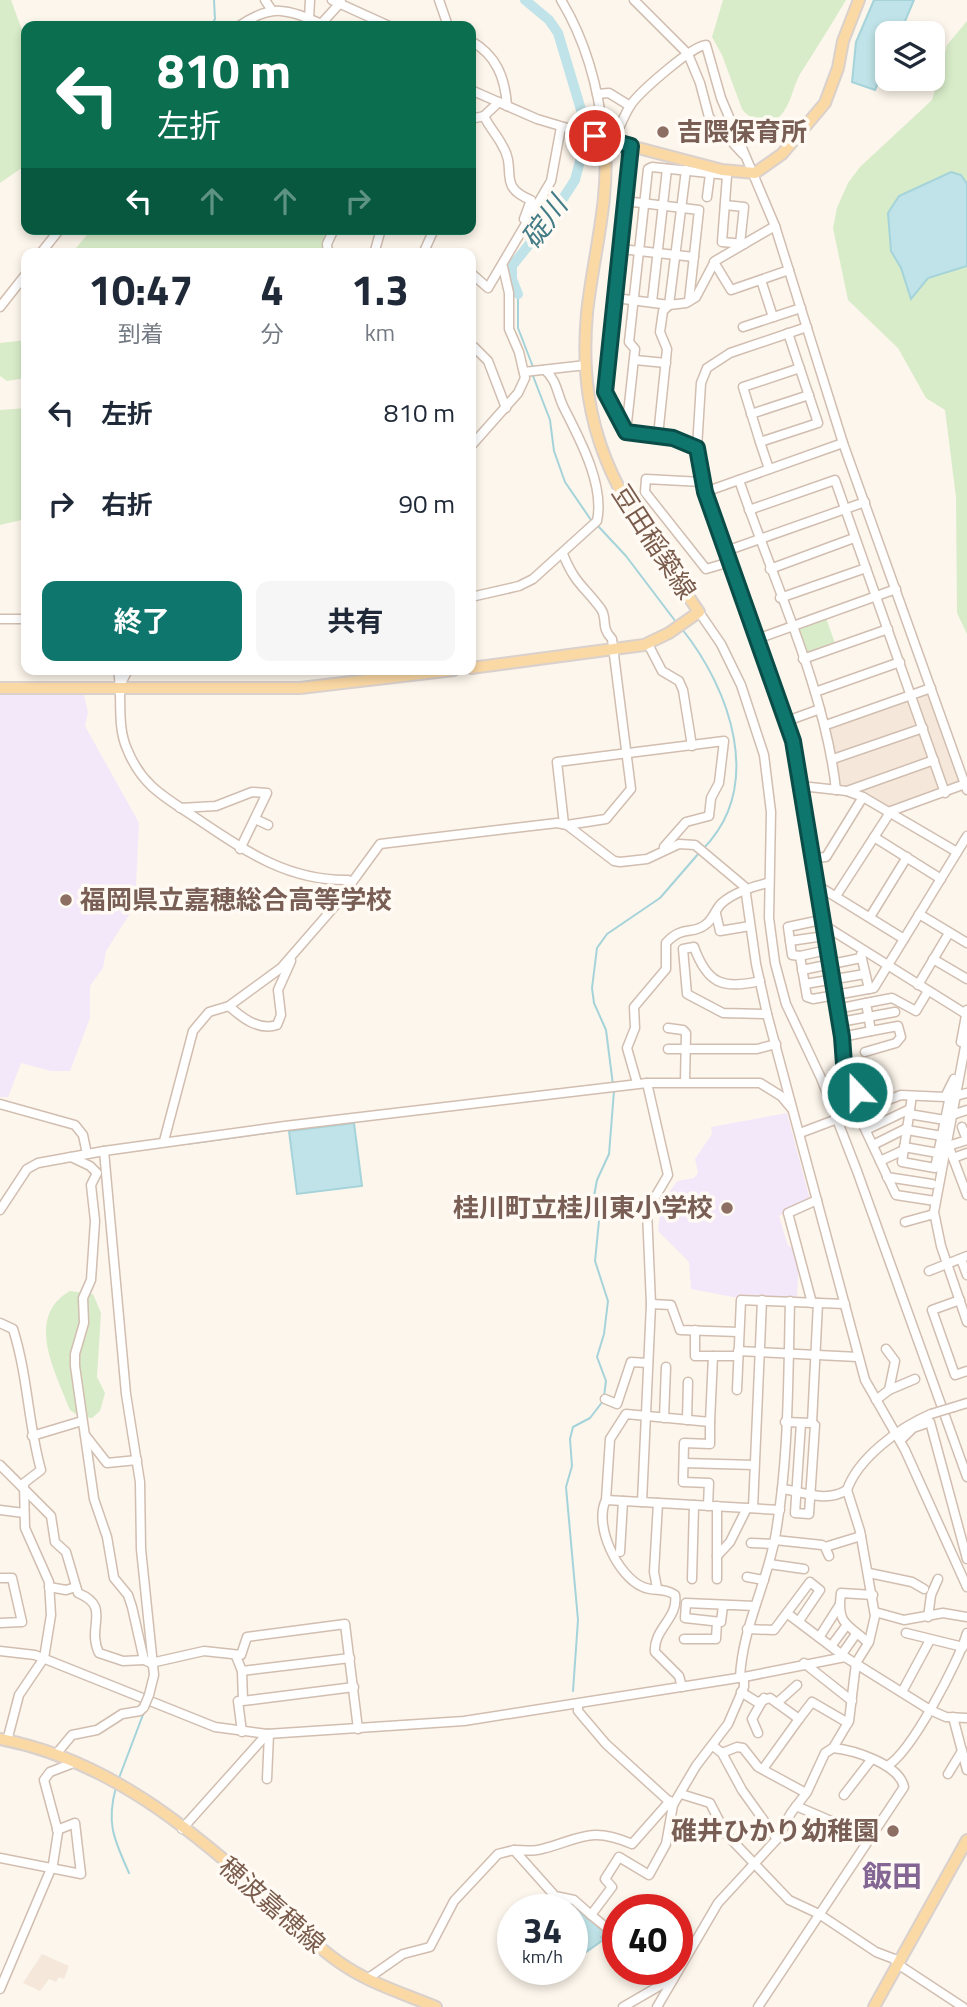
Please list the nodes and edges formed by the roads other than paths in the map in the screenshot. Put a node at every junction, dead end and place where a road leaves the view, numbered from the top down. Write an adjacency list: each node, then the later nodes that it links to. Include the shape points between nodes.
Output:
1 (264, 0): 8 (street)
2 (310, 0): 10 (street)
3 (439, 0): 9 (street)
4 (561, 0): 20 (street)
5 (634, 0): 18 (street)
6 (859, 0): 32 (main road, via 825,103 782,154)
7 (338, 2): 13 (street); 14 (street)
8 (271, 9): 10 (street); 11 (street)
9 (442, 10): 15 (street); 16 (street)
10 (309, 19): 12 (street)
11 (248, 21)
12 (314, 21)
13 (326, 21)
14 (378, 21)
15 (439, 21)
16 (446, 21)
17 (476, 44): 21 (street, via 497,66 504,82)
18 (688, 54): 22 (street); 28 (street, via 709,117); 28 (street, via 706,45 721,98)
19 (476, 92): 21 (street)
20 (597, 94): 22 (street, via 609,93); 26 (street)
21 (503, 104): 23 (street); 25 (street)
22 (630, 106): 26 (street)
23 (484, 116): 24 (street); 40 (street, via 509,161 510,186 531,200)
24 (476, 118)
25 (561, 127): 26 (street); 40 (street, via 552,179)
26 (604, 139): 27 (main road); 68 (main road, 豆田稲築線, via 604,200 587,312)
27 (631, 146): 33 (main road); 35 (street)
28 (749, 162): 32 (street)
29 (667, 169): 30 (street); 36 (street, via 648,169); 37 (street)
30 (686, 170): 31 (street); 39 (street)
31 (710, 173): 33 (street); 34 (street)
32 (755, 173): 33 (main road); 41 (street)
33 (728, 174): 38 (street)
34 (707, 197)
35 (625, 201): 36 (street); 43 (street)
36 (645, 203): 37 (street); 44 (street)
37 (663, 205): 39 (street); 45 (street)
38 (725, 205): 42 (street, via 744,207); 42 (street, via 722,242)
39 (681, 207): 46 (street); 47 (street, via 699,210)
40 (524, 225): 49 (street)
41 (775, 226): 42 (street); 50 (street)
42 (742, 244): 48 (street)
43 (621, 249): 44 (street); 54 (street)
44 (639, 251): 45 (street); 55 (street)
45 (658, 253): 46 (street); 57 (street)
46 (676, 255): 47 (street); 58 (street)
47 (694, 257): 56 (street)
48 (714, 262): 53 (street, via 731,290); 56 (street, via 696,297)
49 (503, 267): 51 (street, via 488,288); 71 (street, via 509,329)
50 (789, 270): 53 (street); 60 (street)
51 (476, 278)
52 (21, 280): 59 (street)
53 (761, 281): 61 (street)
54 (616, 298): 55 (street); 75 (street, via 605,392)
55 (634, 300): 57 (street); 66 (street, via 629,342)
56 (689, 301): 58 (street)
57 (652, 302): 58 (street)
58 (670, 305): 67 (street, via 663,311 660,328)
59 (0, 307)
60 (800, 308): 61 (street); 63 (street)
61 (773, 317): 62 (street)
62 (743, 327)
63 (807, 327): 64 (street); 79 (street)
64 (788, 333): 69 (street); 80 (street, via 730,353 707,368 701,383)
65 (476, 349): 73 (street, via 488,361)
66 (635, 360): 67 (street); 75 (street)
67 (666, 363): 76 (street)
68 (586, 365): 70 (street); 99 (main road, 豆田稲築線, via 594,420 613,481)
69 (800, 368): 72 (street); 74 (street, via 743,387)
70 (545, 370): 71 (street); 91 (street, via 586,449 599,515 594,527)
71 (524, 372): 73 (street, via 522,387)
72 (809, 395): 74 (street); 78 (street, via 818,423)
73 (506, 408): 77 (street)
74 (751, 414): 78 (street)
75 (626, 432): 76 (street)
76 (658, 436): 80 (street)
77 (476, 441)
78 (760, 442): 81 (street)
79 (843, 443): 81 (street); 85 (street)
80 (697, 448): 83 (street)
81 (769, 469): 82 (street)
82 (739, 480): 84 (street); 87 (street)
83 (702, 482): 84 (street); 92 (street, via 646,479 645,492 706,569)
84 (705, 492): 90 (street)
85 (865, 502): 86 (street); 95 (street)
86 (845, 509): 87 (street, via 835,480); 88 (street); 89 (street)
87 (749, 510): 89 (street)
88 (854, 538): 93 (street); 94 (street)
89 (759, 539): 90 (street); 94 (street)
90 (726, 551): 92 (street)
91 (563, 554): 96 (street, via 519,586); 106 (street, via 579,586 603,612 604,629)
92 (730, 562): 104 (street)
93 (866, 568): 97 (street); 98 (street)
94 (770, 569): 98 (street)
95 (896, 589): 97 (street); 115 (street)
96 (476, 596)
97 (876, 597): 102 (street); 103 (street)
98 (780, 598): 102 (street)
99 (699, 612): 105 (main road, 豆田稲築線); 145 (street, via 741,685 764,755 771,812)
100 (0, 619): 101 (street)
101 (21, 619)
102 (791, 627): 104 (street); 107 (street)
103 (888, 629): 107 (street); 108 (street)
104 (757, 639): 119 (street)
105 (649, 643): 106 (main road, 豆田稲築線); 122 (street, via 658,665 679,681 683,690)
106 (614, 650): 109 (main road, 豆田稲築線); 123 (street)
107 (803, 659): 116 (street)
108 (900, 662): 116 (street); 117 (street)
109 (476, 667)
110 (118, 675): 114 (street)
111 (126, 675): 114 (street)
112 (411, 675): 114 (main road, via 300,688)
113 (0, 688): 114 (main road)
114 (119, 688): 132 (street, via 127,750 153,790)
115 (931, 688): 117 (street); 127 (street)
116 (815, 692): 118 (street)
117 (911, 695): 120 (street); 121 (street)
118 (820, 709): 119 (street); 120 (street)
119 (787, 721): 126 (street)
120 (825, 725): 124 (street)
121 (923, 728): 124 (street); 125 (street)
122 (692, 746): 123 (street); 141 (street, via 724,741 710,814 686,822)
123 (627, 754): 135 (street, via 631,789 609,816 603,821); 135 (street, via 557,762)
124 (833, 759): 128 (street)
125 (933, 760): 129 (street); 130 (street)
126 (801, 786): 128 (street); 143 (street)
127 (966, 787): 130 (street)
128 (836, 790): 129 (street)
129 (847, 791): 131 (street)
130 (945, 793): 133 (street)
131 (863, 797): 133 (street); 143 (street, via 826,857)
132 (180, 808): 134 (street, via 216,806 261,791 267,793); 139 (street)
133 (891, 811): 138 (street); 140 (street)
134 (255, 819): 136 (street); 139 (street)
135 (566, 824): 141 (street, via 614,861 634,862); 147 (street, via 384,843)
136 (268, 825)
137 (967, 836): 140 (street)
138 (874, 837): 142 (street); 149 (street)
139 (240, 849): 147 (street, via 281,869 327,881 348,880)
140 (957, 852): 144 (street)
141 (657, 855): 148 (street, via 673,845 695,845)
142 (907, 857): 144 (street); 152 (street)
143 (811, 859): 146 (street)
144 (941, 878): 151 (street)
145 (768, 883): 148 (street); 207 (street, via 772,943 786,1004)
146 (815, 884): 149 (street); 153 (street)
147 (350, 887): 162 (street)
148 (746, 891): 150 (street, via 722,903); 154 (street)
149 (836, 896): 152 (street)
150 (716, 914): 154 (street, via 720,931); 196 (street, via 701,928 684,929 666,943 664,972 636,1001 635,1028 627,1048)
151 (919, 914): 155 (street); 157 (street)
152 (870, 917): 157 (street)
153 (822, 922): 156 (street); 158 (street, via 788,927); 161 (street)
154 (750, 926): 171 (street)
155 (949, 933): 159 (street); 164 (street)
156 (824, 936): 158 (street); 160 (street)
157 (904, 939): 166 (street)
158 (790, 942): 163 (street, via 792,955)
159 (967, 943)
160 (827, 950): 163 (street); 165 (street)
161 (861, 953): 165 (street); 166 (street); 168 (street)
162 (292, 956): 179 (street); 179 (street, via 278,990 281,1015 277,1025 250,1022)
163 (800, 956): 167 (street)
164 (933, 959): 169 (street); 173 (street)
165 (829, 965): 167 (street); 170 (street)
166 (888, 965): 173 (street); 174 (street)
167 (802, 970): 172 (street)
168 (865, 974): 170 (street); 174 (street)
169 (967, 979)
170 (832, 980): 172 (street); 176 (street)
171 (760, 981): 183 (street); 183 (street, via 717,982 702,969 694,947 683,949 687,994 723,1013)
172 (805, 984): 176 (street, via 810,999)
173 (918, 985): 175 (street)
174 (869, 989): 176 (street)
175 (928, 991): 177 (street, via 916,1011); 182 (street)
176 (835, 996): 180 (street)
177 (892, 998): 178 (street); 181 (street)
178 (866, 1003): 180 (street); 184 (street)
179 (229, 1006): 213 (street, via 209,1012 188,1040)
180 (837, 1009): 185 (street)
181 (895, 1012): 184 (street); 186 (street)
182 (967, 1012): 189 (street)
183 (767, 1014): 191 (street)
184 (868, 1017): 185 (street); 188 (street)
185 (840, 1022): 190 (street)
186 (898, 1026): 188 (street); 194 (street, via 901,1037 896,1043)
187 (668, 1028): 193 (street, via 686,1033)
188 (871, 1031): 190 (street)
189 (966, 1031): 200 (street)
190 (842, 1037): 202 (street, via 844,1064)
191 (776, 1044): 193 (street, via 757,1049); 204 (street)
192 (668, 1049): 193 (street)
193 (686, 1049): 195 (street)
194 (865, 1052)
195 (685, 1082): 197 (street); 204 (street, via 760,1083 781,1096)
196 (637, 1083): 197 (street); 213 (street)
197 (647, 1083): 241 (street, via 668,1175 647,1211)
198 (967, 1093): 200 (street)
199 (912, 1096): 200 (street); 202 (street, via 894,1097); 205 (street)
200 (952, 1096): 206 (street)
201 (0, 1104): 219 (street, via 75,1125 83,1135)
202 (861, 1110): 207 (street); 210 (street)
203 (967, 1110): 206 (street)
204 (793, 1111): 211 (street)
205 (909, 1112): 206 (street); 209 (street); 210 (street)
206 (948, 1118): 212 (street)
207 (836, 1120): 211 (street); 279 (street)
208 (965, 1126): 212 (street); 212 (street, via 967,1140)
209 (907, 1129): 212 (street); 214 (street); 215 (street)
210 (866, 1130): 214 (street)
211 (800, 1133): 228 (street)
212 (946, 1139): 217 (street); 221 (street); 229 (street)
213 (164, 1141): 216 (street)
214 (873, 1145): 222 (street)
215 (904, 1149): 217 (street); 222 (street); 223 (street, via 902,1162)
216 (104, 1151): 219 (street); 275 (street, via 126,1394)
217 (938, 1153): 223 (street)
218 (967, 1153): 221 (street)
219 (87, 1154): 220 (street)
220 (71, 1157): 230 (street, via 27,1169); 267 (street, via 97,1173 91,1185 95,1221 91,1280 83,1298 82,1335 75,1354)
221 (953, 1158): 225 (street)
222 (880, 1161): 224 (street)
223 (935, 1168): 226 (street)
224 (887, 1177): 226 (street); 229 (street, via 896,1195)
225 (965, 1181): 227 (street)
226 (932, 1184): 229 (street)
227 (967, 1195)
228 (817, 1200): 240 (street, via 788,1213); 242 (street)
229 (933, 1200): 231 (street)
230 (0, 1210)
231 (934, 1214): 232 (street); 234 (street)
232 (905, 1222)
233 (964, 1258): 234 (street); 236 (street)
234 (947, 1264): 235 (street); 238 (street)
235 (929, 1271)
236 (967, 1275)
237 (762, 1300): 239 (street); 246 (street, via 741,1300); 248 (street)
238 (960, 1300): 243 (street); 256 (street, via 932,1310 955,1375)
239 (790, 1301): 240 (street); 249 (street)
240 (815, 1303): 242 (street); 251 (street)
241 (651, 1304): 245 (street, via 671,1305 680,1330); 254 (street)
242 (845, 1304): 253 (street)
243 (967, 1322)
244 (0, 1323): 273 (street, via 13,1329 16,1337 26,1375)
245 (695, 1331): 246 (street); 252 (street, via 695,1356)
246 (739, 1332): 250 (street)
247 (886, 1349): 260 (street, via 895,1362)
248 (759, 1352): 249 (street); 250 (street); 278 (street)
249 (789, 1353): 251 (street); 269 (street)
250 (738, 1354): 252 (street); 259 (street)
251 (816, 1355): 253 (street); 271 (street)
252 (713, 1356): 268 (street)
253 (858, 1357): 262 (street)
254 (648, 1363): 261 (street, via 631,1362 617,1404); 264 (street)
255 (666, 1367): 265 (street)
256 (967, 1371)
257 (915, 1379): 260 (street)
258 (688, 1381): 266 (street)
259 (737, 1390)
260 (889, 1390): 262 (street)
261 (605, 1399)
262 (876, 1400): 274 (street)
263 (967, 1403): 274 (street, bridge, via 931,1414)
264 (645, 1417): 265 (street); 285 (street, via 626,1414 610,1439); 287 (street)
265 (664, 1418): 266 (street)
266 (687, 1420): 268 (street)
267 (82, 1421): 272 (street); 273 (street)
268 (710, 1422): 276 (street, via 710,1444 684,1443)
269 (785, 1422): 270 (street); 281 (street)
270 (801, 1423): 271 (street); 283 (street)
271 (812, 1423): 284 (street)
272 (83, 1432): 275 (street, via 107,1463); 344 (street, via 114,1578 128,1595)
273 (32, 1436): 280 (street, via 41,1470)
274 (900, 1437): 282 (street, via 862,1467); 302 (street, via 930,1422); 314 (street)
275 (137, 1460): 344 (street)
276 (684, 1463): 278 (street); 290 (street, via 683,1482 709,1483)
277 (0, 1465): 280 (street)
278 (754, 1465): 291 (street)
279 (967, 1477)
280 (23, 1489): 294 (street); 313 (street, via 51,1516 55,1542 66,1552)
281 (782, 1489): 283 (street); 293 (street)
282 (847, 1490): 284 (street, via 831,1497); 295 (street)
283 (797, 1491): 284 (street); 284 (street, via 795,1513 809,1514)
284 (811, 1495)
285 (606, 1500): 286 (street); 315 (street, via 602,1522 608,1545 636,1582)
286 (623, 1501): 287 (street); 299 (street)
287 (642, 1502): 288 (street)
288 (658, 1503): 289 (street); 315 (street)
289 (694, 1505): 290 (street); 309 (street)
290 (713, 1506): 291 (street); 300 (street)
291 (750, 1508): 293 (street); 300 (street)
292 (0, 1510): 294 (street)
293 (780, 1510): 296 (street)
294 (24, 1513): 312 (street, via 29,1542)
295 (861, 1536): 301 (street, via 825,1547); 305 (street)
296 (774, 1542): 297 (street); 298 (street); 303 (street)
297 (751, 1543)
298 (822, 1545)
299 (620, 1552)
300 (718, 1556): 308 (street)
301 (830, 1556)
302 (967, 1559)
303 (769, 1564): 304 (street); 311 (street)
304 (804, 1569)
305 (869, 1573): 316 (street); 317 (street)
306 (747, 1577): 311 (street)
307 (0, 1578): 327 (street, via 12,1578 23,1622)
308 (717, 1578)
309 (692, 1579)
310 (938, 1579): 323 (street)
311 (764, 1580): 319 (street)
312 (49, 1587): 313 (street); 342 (street, via 51,1615)
313 (76, 1587): 344 (street, via 96,1605 99,1653)
314 (967, 1587)
315 (657, 1588): 351 (street, via 676,1598 654,1651 679,1675)
316 (924, 1588)
317 (873, 1595): 318 (street, via 841,1593); 321 (street)
318 (840, 1603): 328 (street); 333 (street)
319 (755, 1605): 320 (street); 329 (street)
320 (723, 1606): 326 (street, via 721,1622); 326 (street, via 686,1603 686,1619)
321 (875, 1612): 323 (street, via 904,1620); 336 (street)
322 (788, 1614): 325 (street); 325 (street, via 810,1582 820,1590); 329 (street, via 775,1630)
323 (928, 1617): 324 (street, via 943,1613)
324 (967, 1617)
325 (799, 1621): 333 (street)
326 (717, 1622): 334 (street, via 716,1639)
327 (0, 1623)
328 (846, 1626): 332 (street); 337 (street)
329 (747, 1629): 348 (street)
330 (906, 1633): 335 (street)
331 (967, 1633): 338 (street)
332 (856, 1634): 336 (street); 340 (street)
333 (820, 1636): 337 (street)
334 (684, 1639)
335 (930, 1640): 338 (street); 353 (street)
336 (868, 1643): 346 (street)
337 (832, 1645): 340 (street)
338 (963, 1647): 359 (street)
339 (0, 1651): 342 (street)
340 (844, 1655): 345 (street); 346 (street)
341 (236, 1656): 343 (street, via 243,1652 247,1637 345,1624); 344 (street, via 204,1651); 347 (street)
342 (44, 1658): 365 (street, via 202,1722); 368 (street, via 19,1695)
343 (350, 1658): 347 (street); 350 (street)
344 (147, 1662): 372 (street, bridge, via 154,1675 144,1707 96,1730 72,1735)
345 (804, 1663): 348 (street); 356 (street)
346 (856, 1663): 353 (street); 356 (street)
347 (242, 1671): 350 (street, via 243,1700)
348 (742, 1678): 351 (street); 352 (street)
349 (797, 1685): 357 (street)
350 (354, 1687): 364 (street)
351 (682, 1688): 358 (street)
352 (741, 1692): 354 (street, via 757,1702); 369 (street)
353 (902, 1692): 359 (street)
354 (764, 1698): 357 (street); 366 (street, via 752,1719)
355 (238, 1701): 365 (street)
356 (852, 1701): 363 (street)
357 (777, 1703): 362 (street)
358 (578, 1704): 364 (street, via 464,1721); 384 (street, via 578,1711 606,1744)
359 (929, 1710): 360 (street); 376 (street)
360 (953, 1717): 361 (street); 371 (street)
361 (967, 1718)
362 (799, 1719): 363 (street, via 811,1702); 377 (street)
363 (848, 1723): 370 (street)
364 (358, 1728): 367 (street)
365 (242, 1732): 367 (street)
366 (758, 1733)
367 (268, 1734): 380 (street); 386 (street)
368 (4, 1740): 372 (main road, 穂波嘉穂線)
369 (713, 1746): 373 (street); 382 (street)
370 (833, 1748): 374 (street); 381 (street, via 825,1753)
371 (962, 1751): 378 (street); 379 (street)
372 (57, 1753): 375 (main road, 穂波嘉穂線)
373 (722, 1753): 377 (street, via 740,1747); 389 (street)
374 (871, 1760): 376 (street); 383 (street)
375 (76, 1762): 386 (main road, 穂波嘉穂線, via 120,1782); 387 (street, via 50,1772 44,1780)
376 (887, 1766): 388 (street, via 904,1787)
377 (763, 1769): 381 (street)
378 (967, 1770)
379 (948, 1774)
380 (267, 1779)
381 (806, 1793): 385 (street)
382 (681, 1794): 384 (street); 393 (street, via 710,1803 726,1834)
383 (844, 1795)
384 (672, 1803): 391 (street, via 632,1844 593,1835 540,1850); 396 (street, via 666,1844 649,1875 619,1857 605,1879 612,1887)
385 (796, 1805): 388 (street); 389 (street)
386 (182, 1829): 400 (main road, 穂波嘉穂線, via 265,1895 333,1958)
387 (57, 1830): 394 (street); 394 (street, via 75,1823 83,1871 78,1875)
388 (871, 1838): 395 (street)
389 (777, 1839): 393 (street)
390 (967, 1840): 399 (main road)
391 (514, 1850): 396 (street, via 555,1896 574,1900); 400 (street, via 494,1858 454,1901 430,1947 402,1955)
392 (0, 1858): 394 (street)
393 (753, 1864): 395 (street, via 789,1900); 398 (street, via 718,1903)
394 (51, 1868): 403 (street)
395 (819, 1914): 399 (street); 407 (street)
396 (591, 1915): 397 (street)
397 (602, 1924)
398 (693, 1946)
399 (897, 1961): 408 (main road); 409 (street)
400 (367, 1979): 404 (main road, 穂波嘉穂線)
401 (659, 1985): 405 (street)
402 (670, 1985): 406 (street)
403 (0, 1989)
404 (436, 2007)
405 (623, 2007)
406 (657, 2007)
407 (758, 2007)
408 (874, 2007)
409 (963, 2007)

